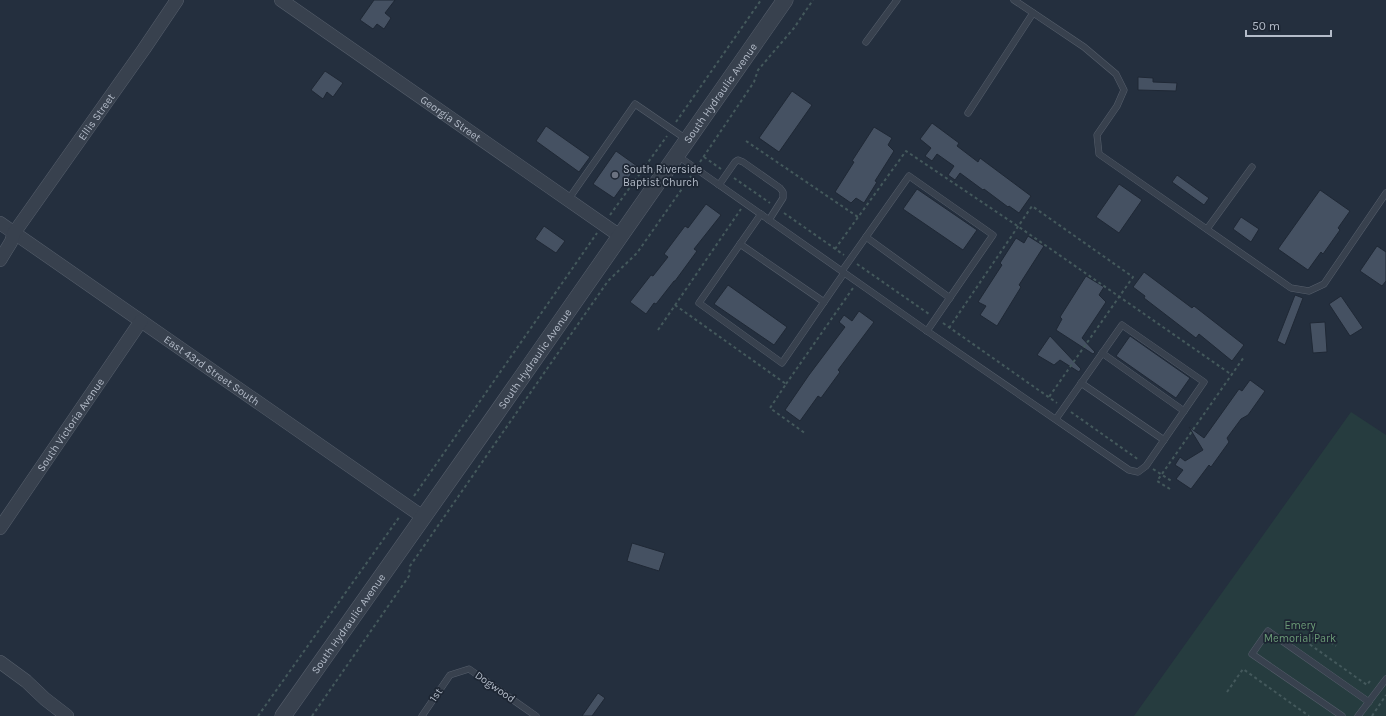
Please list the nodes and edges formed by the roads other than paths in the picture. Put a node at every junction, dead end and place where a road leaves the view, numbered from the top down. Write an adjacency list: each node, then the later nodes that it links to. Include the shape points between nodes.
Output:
1 (177, 0): 19 (street, Ellis Street)
2 (281, 0): 14 (street, Georgia Street)
3 (785, 0): 9 (street, South Hydraulic Avenue)
4 (897, 0): 7 (lane)
5 (1014, 0): 6 (lane)
6 (1033, 13): 8 (lane); 18 (lane, via 1090,52 1116,74 1124,90 1117,106 1097,135 1099,154)
7 (866, 42)
8 (968, 113)
9 (688, 139): 10 (street, South Hydraulic Avenue); 14 (lane, via 635,104)
10 (677, 155): 12 (lane); 20 (street, South Hydraulic Avenue)
11 (1252, 167): 18 (lane)
12 (719, 185): 15 (lane); 16 (lane, via 735,162 743,162 783,192 783,198)
13 (1386, 193): 18 (lane, via 1324,284 1309,291 1291,288)
14 (568, 200): 20 (street, Georgia Street)
15 (761, 214): 16 (lane); 22 (lane)
16 (769, 220): 24 (lane)
17 (0, 223): 19 (street, East 43rd Street South)
18 (1207, 229)
19 (14, 232): 23 (street, Ellis Street); 27 (street, East 43rd Street South)
20 (620, 236): 34 (street, South Hydraulic Avenue)
21 (866, 237): 24 (lane); 25 (lane); 25 (lane, via 909,176 993,235)
22 (740, 244): 26 (lane); 26 (lane, via 699,303 782,363)
23 (0, 260)
24 (843, 272): 26 (lane); 28 (lane)
25 (950, 298): 28 (lane)
26 (824, 302)
27 (141, 321): 34 (street, East 43rd Street South); 35 (street, South Victoria Avenue)
28 (927, 331): 32 (lane)
29 (1102, 354): 30 (lane); 31 (lane); 31 (lane, via 1122,325 1204,382)
30 (1081, 383): 32 (lane); 33 (lane)
31 (1184, 411): 33 (lane)
32 (1056, 419): 33 (lane, via 1129,470 1138,472 1146,466)
33 (1164, 440)
34 (423, 518): 41 (street, South Hydraulic Avenue)
35 (0, 528)
36 (1, 664): 40 (street, via 26,681)
37 (450, 675): 42 (lane, 1st); 43 (lane, Dogwood, via 469,669)
38 (1386, 679): 39 (lane)
39 (1369, 702): 44 (lane, via 1268,631 1252,654); 45 (lane)
40 (67, 716)
41 (283, 716)
42 (422, 716)
43 (536, 716)
44 (1342, 716)
45 (1358, 716)

